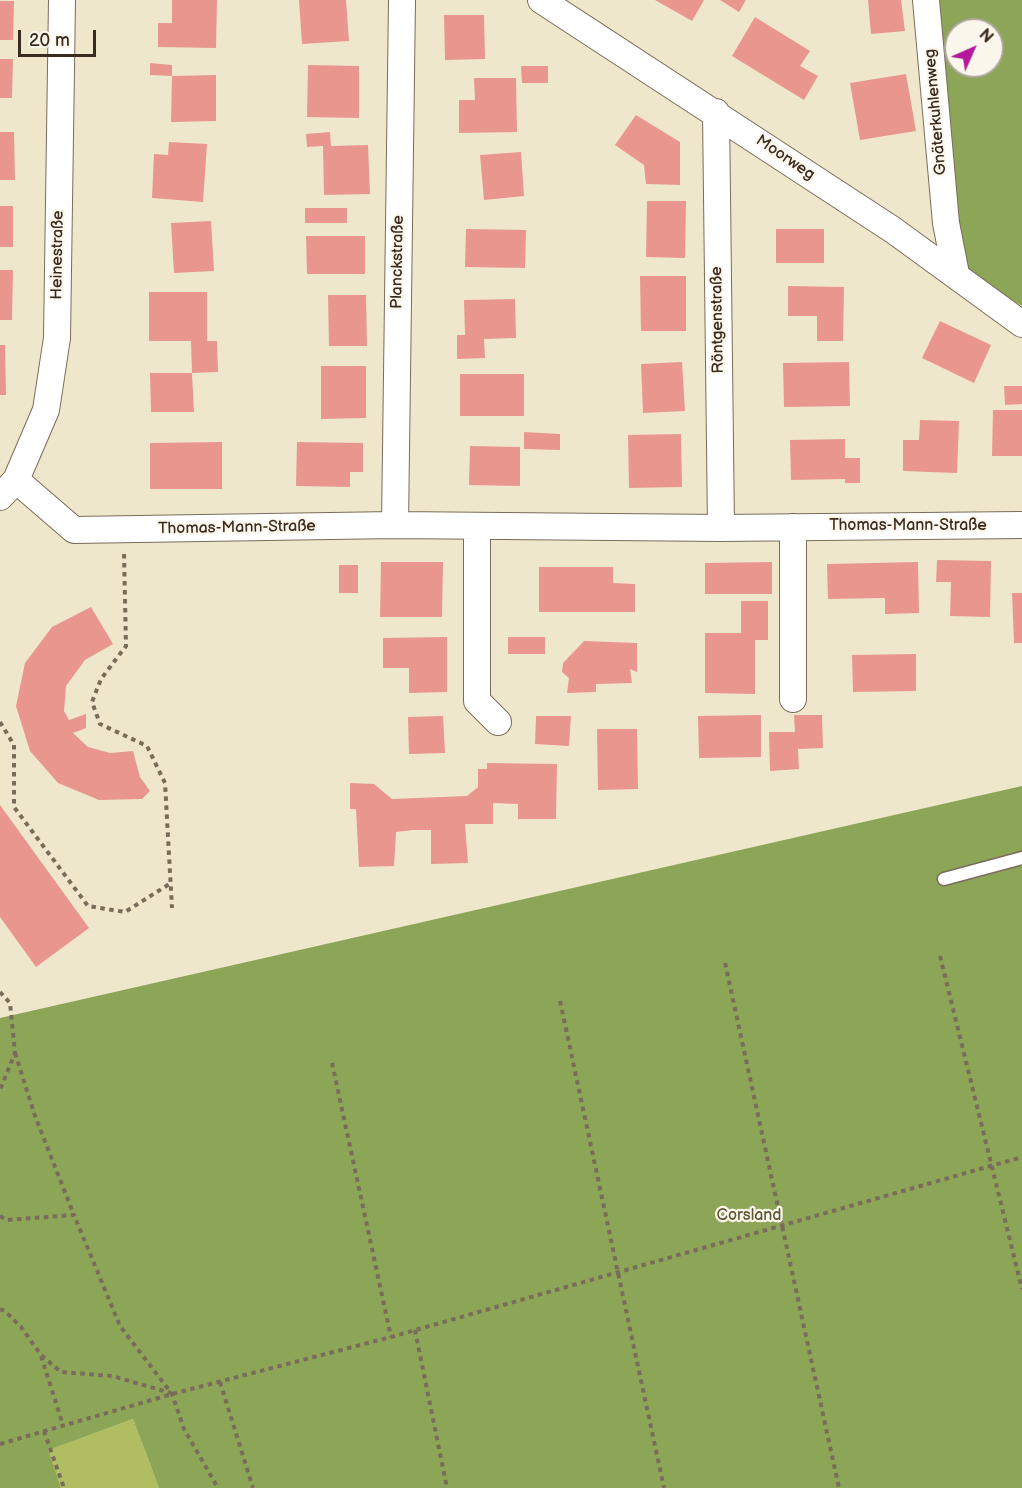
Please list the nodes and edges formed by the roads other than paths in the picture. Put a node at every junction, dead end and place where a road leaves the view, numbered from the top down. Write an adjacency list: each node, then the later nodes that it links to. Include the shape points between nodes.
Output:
1 (63, 0): 10 (street, Heinestraße, via 57,338 46,410)
2 (402, 0): 11 (street, Planckstraße)
3 (541, 0): 5 (street, Moorweg)
4 (926, 0): 6 (street, Gnäterkuhlenweg)
5 (716, 112): 7 (street, Moorweg); 15 (street, Röntgenstraße)
6 (946, 223): 7 (street); 8 (street, Gnäterkuhlenweg)
7 (918, 248): 8 (street, Moorweg)
8 (956, 274): 9 (street, Moorweg)
9 (1022, 324)
10 (8, 489): 11 (street, Thomas-Mann-Straße, via 74,530)
11 (395, 525): 13 (street, Thomas-Mann-Straße)
12 (1022, 525): 14 (street, Thomas-Mann-Straße)
13 (477, 526): 15 (street, Thomas-Mann-Straße); 17 (street, via 477,701)
14 (794, 527): 15 (street, Thomas-Mann-Straße); 16 (street)
15 (721, 528)
16 (793, 699)
17 (498, 722)
18 (1022, 858): 19 (lane)
19 (944, 879)

